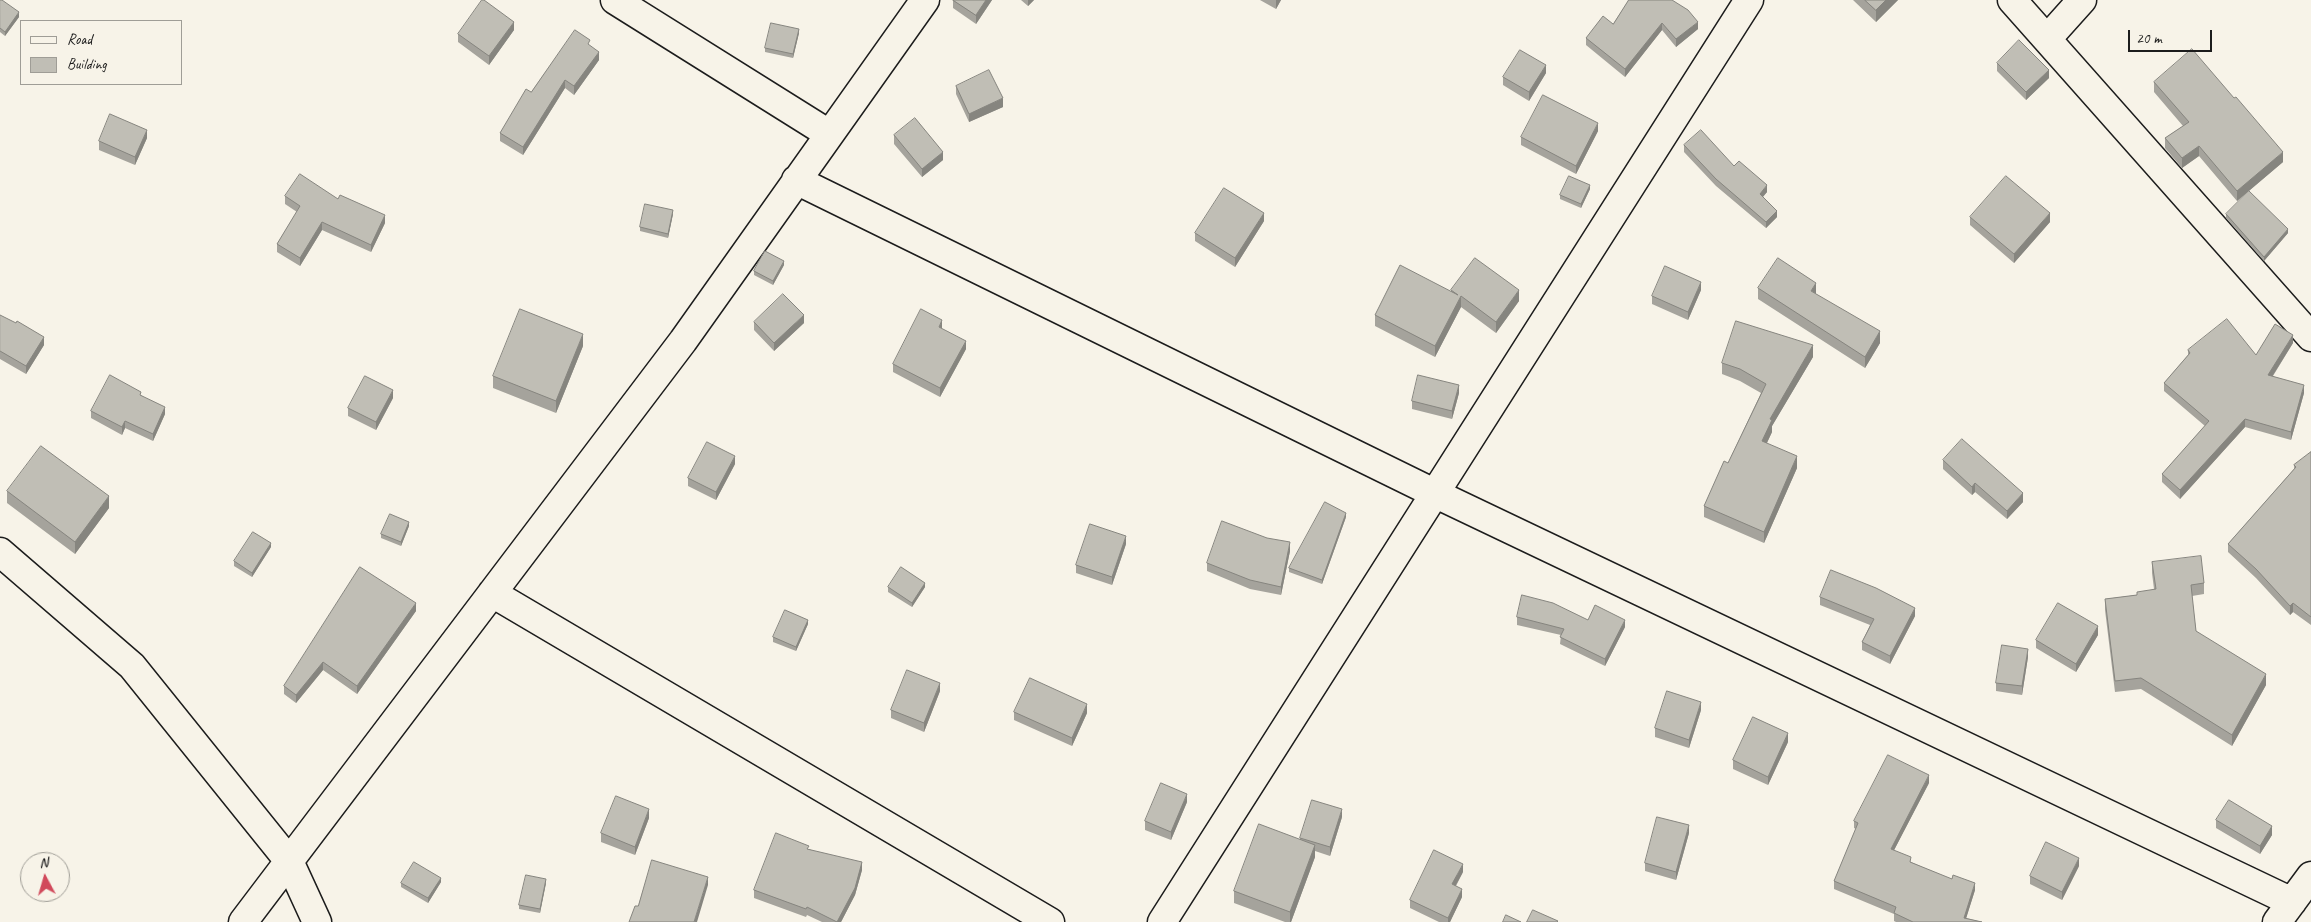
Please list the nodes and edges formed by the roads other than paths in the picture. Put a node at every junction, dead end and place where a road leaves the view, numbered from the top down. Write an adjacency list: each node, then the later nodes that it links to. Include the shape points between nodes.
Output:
1 (615, 0): 7 (street)
2 (925, 0): 7 (street)
3 (1749, 0): 10 (street)
4 (2012, 0): 6 (street)
5 (2082, 0): 6 (street)
6 (2047, 39): 9 (street)
7 (829, 134): 8 (street)
8 (796, 180): 10 (street); 12 (street, via 683,341)
9 (2311, 336)
10 (1434, 493): 15 (street); 19 (street)
11 (0, 552): 13 (street, via 132,666)
12 (492, 593): 13 (street); 18 (street)
13 (289, 861): 16 (street); 17 (street)
14 (2311, 876): 15 (street)
15 (2285, 912)
16 (243, 922)
17 (317, 922)
18 (1050, 922)
19 (1162, 922)

